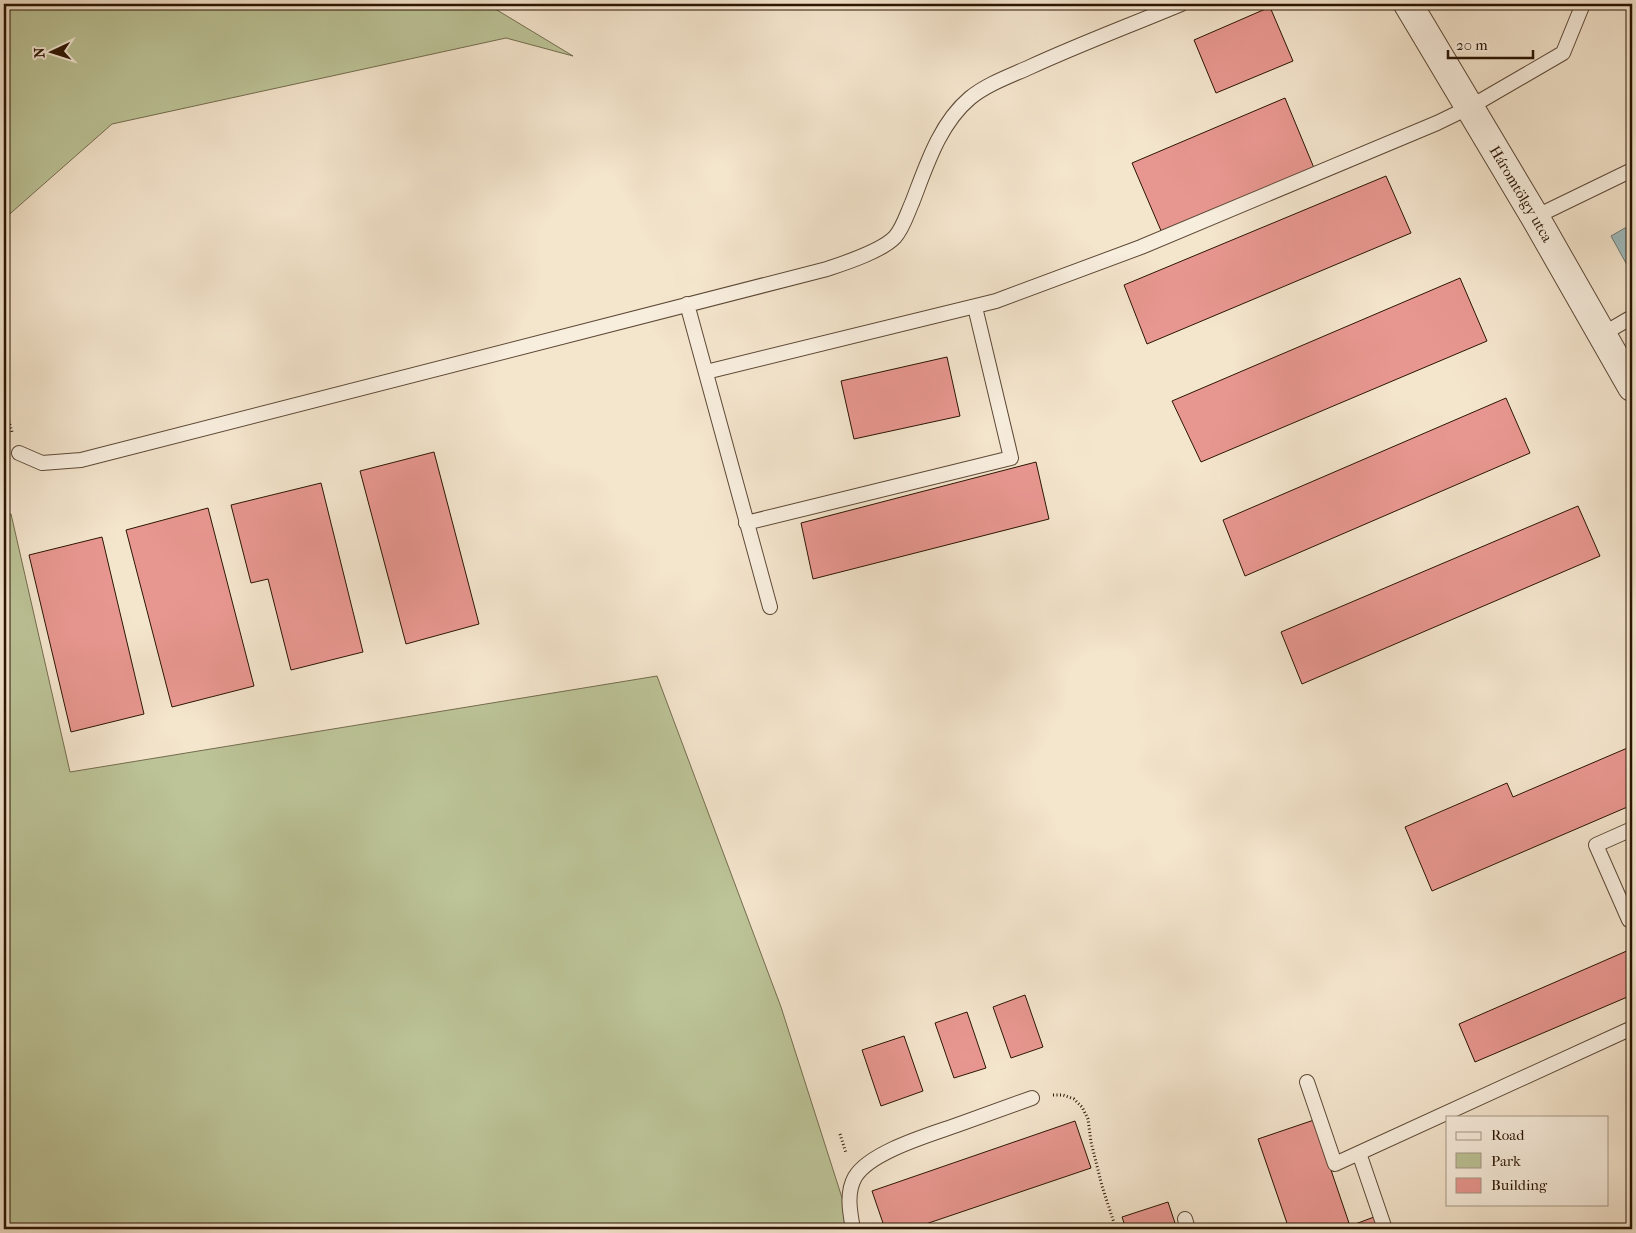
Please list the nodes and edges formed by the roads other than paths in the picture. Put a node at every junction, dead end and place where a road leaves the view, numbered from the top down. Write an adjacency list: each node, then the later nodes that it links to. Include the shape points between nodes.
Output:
1 (1181, 4): 7 (lane, via 1044,60 971,97 944,130 902,227 881,247 827,269)
2 (1408, 4): 4 (street, Háromtölgy utca)
3 (1583, 4): 4 (lane, via 1563,53)
4 (1470, 107): 6 (street, Háromtölgy utca); 8 (lane, via 1141,247)
5 (1632, 170): 6 (lane)
6 (1536, 217): 10 (street, Háromtölgy utca)
7 (688, 304): 11 (lane); 13 (lane, via 80,460 42,463)
8 (975, 307): 11 (lane); 14 (lane, via 1012,458)
9 (1632, 317): 10 (lane)
10 (1603, 334): 12 (street, Háromtölgy utca)
11 (706, 372): 14 (lane)
12 (1632, 387)
13 (19, 453)
14 (746, 523): 15 (lane)
15 (770, 607)
16 (1632, 829): 17 (lane, via 1596,845 1629,920)
17 (1632, 918)
18 (1632, 1028): 21 (lane)
19 (1308, 1082): 21 (lane, via 1336,1164)
20 (1032, 1098): 22 (lane, via 900,1146 870,1161 854,1178 850,1191)
21 (1359, 1153): 23 (lane)
22 (853, 1229)
23 (1385, 1229)

